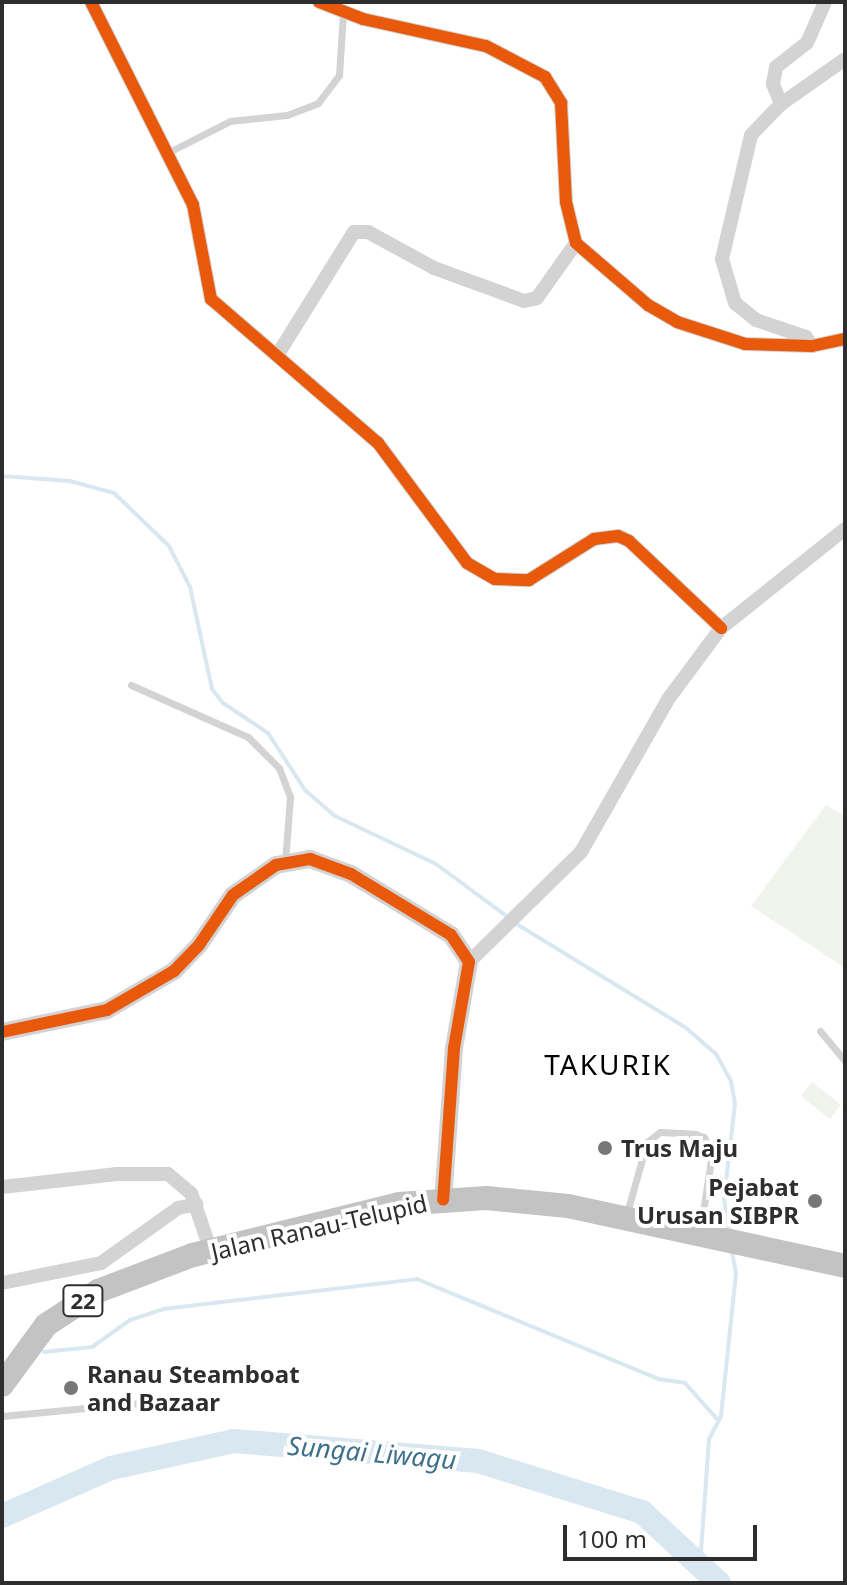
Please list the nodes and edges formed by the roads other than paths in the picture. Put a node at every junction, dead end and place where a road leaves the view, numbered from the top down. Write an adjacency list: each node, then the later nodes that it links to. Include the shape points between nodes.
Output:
1 (91, 2): 7 (street)
2 (319, 2): 4 (street)
3 (825, 2): 6 (street, via 807,43 776,67 773,84)
4 (343, 13): 7 (lane, via 339,75 318,103 287,115 230,121); 8 (street, via 486,46 545,77 561,103 566,202)
5 (845, 59): 6 (street)
6 (781, 104): 10 (street, via 751,135 722,259 735,303 756,320 806,337)
7 (167, 153): 11 (street, via 198,219 211,299)
8 (576, 243): 10 (street, via 677,322 745,344); 11 (street, via 537,298 524,301 434,268 368,232 354,232)
9 (845, 339): 10 (street)
10 (812, 346)
11 (278, 354): 13 (street, via 378,443 467,563 480,572 529,580 594,539 618,536)
12 (845, 529): 13 (street)
13 (721, 628): 16 (street, via 648,732 595,832)
14 (131, 685): 15 (lane, via 248,737 279,768 290,797)
15 (285, 862): 16 (street, via 310,859 351,874 451,935); 18 (street, via 233,895 174,971 107,1010)
16 (469, 962): 21 (street, via 454,1048)
17 (820, 1031): 19 (lane)
18 (2, 1032)
19 (845, 1061)
20 (2, 1187): 22 (street, via 168,1174 180,1180)
21 (443, 1200): 23 (highway, Jalan Ranau-Telupid / 22, via 526,1200); 25 (highway, Jalan Ranau-Telupid / 22, via 399,1204)
22 (197, 1204): 25 (street); 29 (street, via 178,1208 101,1263)
23 (625, 1218): 24 (highway, Jalan Ranau-Telupid / 22); 24 (lane, via 647,1142 660,1132 695,1134 704,1137 712,1153)
24 (705, 1235): 26 (highway, Jalan Ranau-Telupid / 22)
25 (211, 1251): 30 (highway, Jalan Ranau-Telupid / 22, via 98,1291 46,1325)
26 (820, 1264): 27 (highway, Jalan Ranau-Telupid / 22); 28 (highway, Jalan Ranau-Telupid / 22)
27 (845, 1266)
28 (845, 1277)
29 (2, 1283)
30 (5, 1375)
31 (170, 1400): 32 (lane)
32 (2, 1416)

